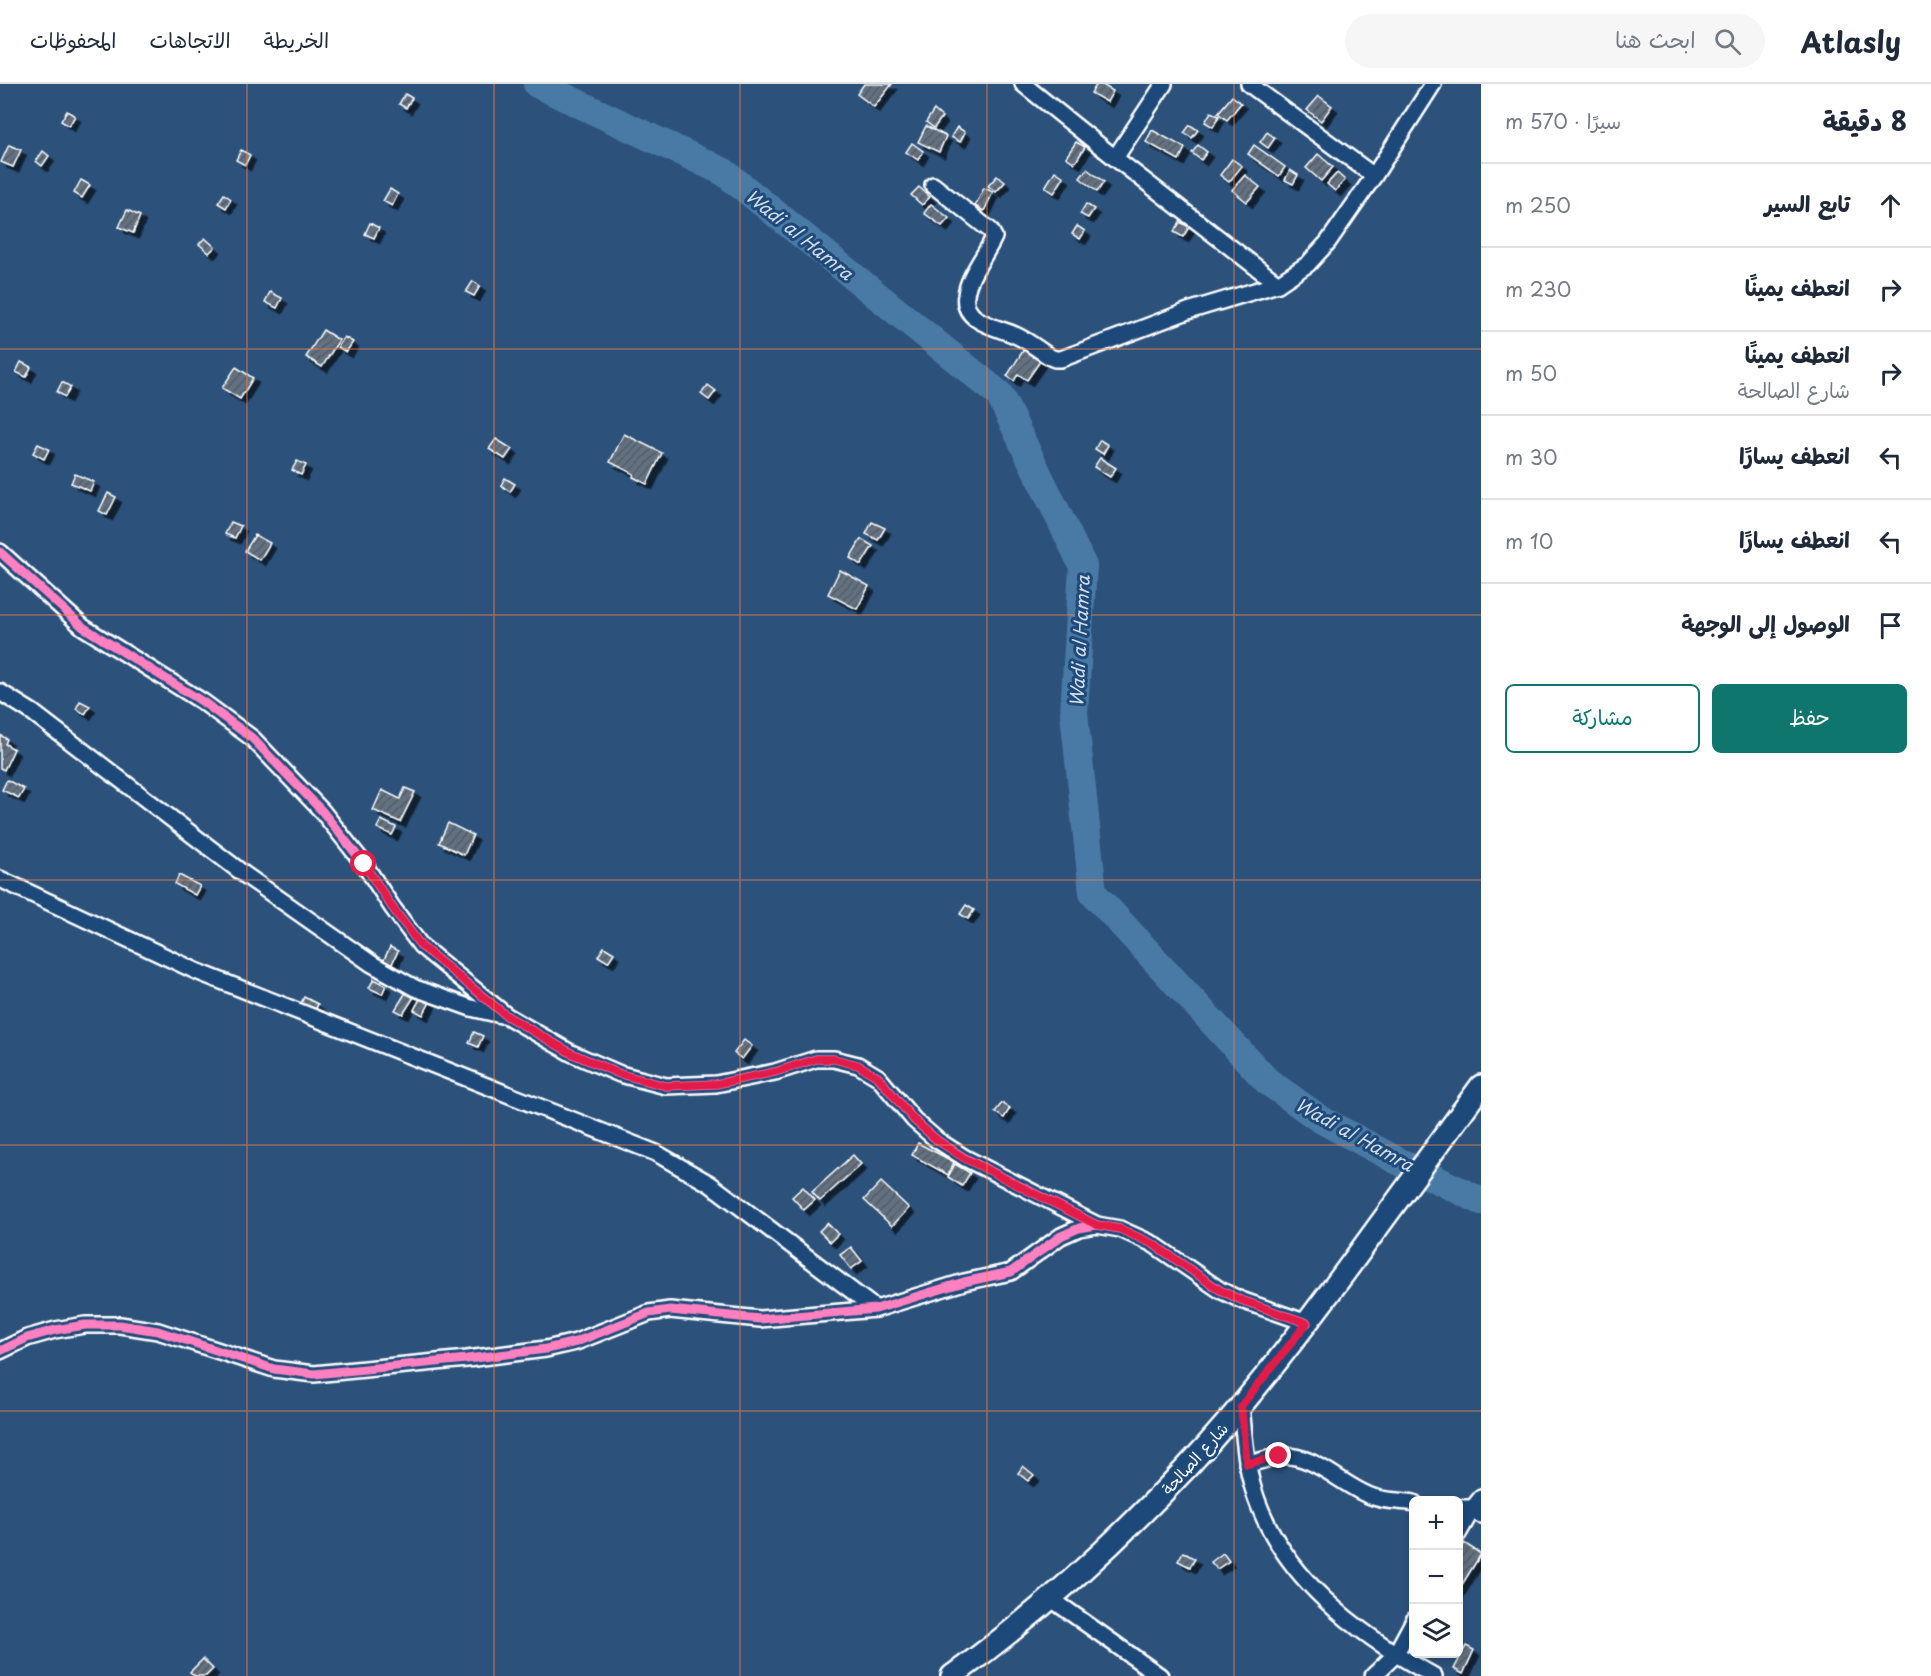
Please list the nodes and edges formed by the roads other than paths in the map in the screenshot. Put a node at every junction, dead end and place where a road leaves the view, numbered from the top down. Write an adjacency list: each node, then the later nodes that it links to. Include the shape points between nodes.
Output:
1 (1023, 84): 5 (street)
2 (1164, 84): 5 (street)
3 (1249, 84): 6 (street)
4 (1433, 84): 6 (street)
5 (1115, 158): 8 (street)
6 (1374, 176): 8 (street, via 1317,256)
7 (933, 185): 8 (street, via 994,237 968,286 969,313 1055,360 1188,311)
8 (1278, 284)
9 (0, 552): 12 (street, via 83,627 203,702 252,738 322,811 421,946)
10 (0, 692): 12 (street, via 32,712 245,875 372,964 416,988)
11 (0, 879): 15 (street, via 196,971 656,1153 710,1184)
12 (507, 1016): 14 (street, via 571,1053 620,1074 666,1086 716,1084 816,1059 858,1065 878,1077 914,1120 937,1140 964,1158)
13 (1481, 1086): 16 (main road, شارع الصالحة)
14 (1097, 1225): 15 (street, via 1061,1236 1011,1272); 16 (street, via 1120,1229 1153,1244 1241,1300)
15 (876, 1309): 17 (street, via 760,1318 670,1310 649,1313 600,1334 546,1348 314,1374 274,1369 158,1331 120,1326 85,1325 55,1330)
16 (1307, 1323): 18 (main road, شارع الصالحة)
17 (0, 1351)
18 (1241, 1406): 19 (street); 23 (main road, شارع الصالحة, via 1133,1523)
19 (1247, 1464): 20 (street, via 1279,1456 1296,1457 1367,1495 1382,1501); 25 (street, via 1269,1526 1288,1557 1323,1599)
20 (1409, 1503)
21 (1473, 1507): 22 (street)
22 (1463, 1525)
23 (1050, 1598): 26 (main road, شارع الصالحة); 27 (street)
24 (1409, 1628): 25 (street)
25 (1395, 1655): 28 (street); 29 (street)
26 (952, 1676)
27 (1160, 1676)
28 (1373, 1676)
29 (1434, 1676)

